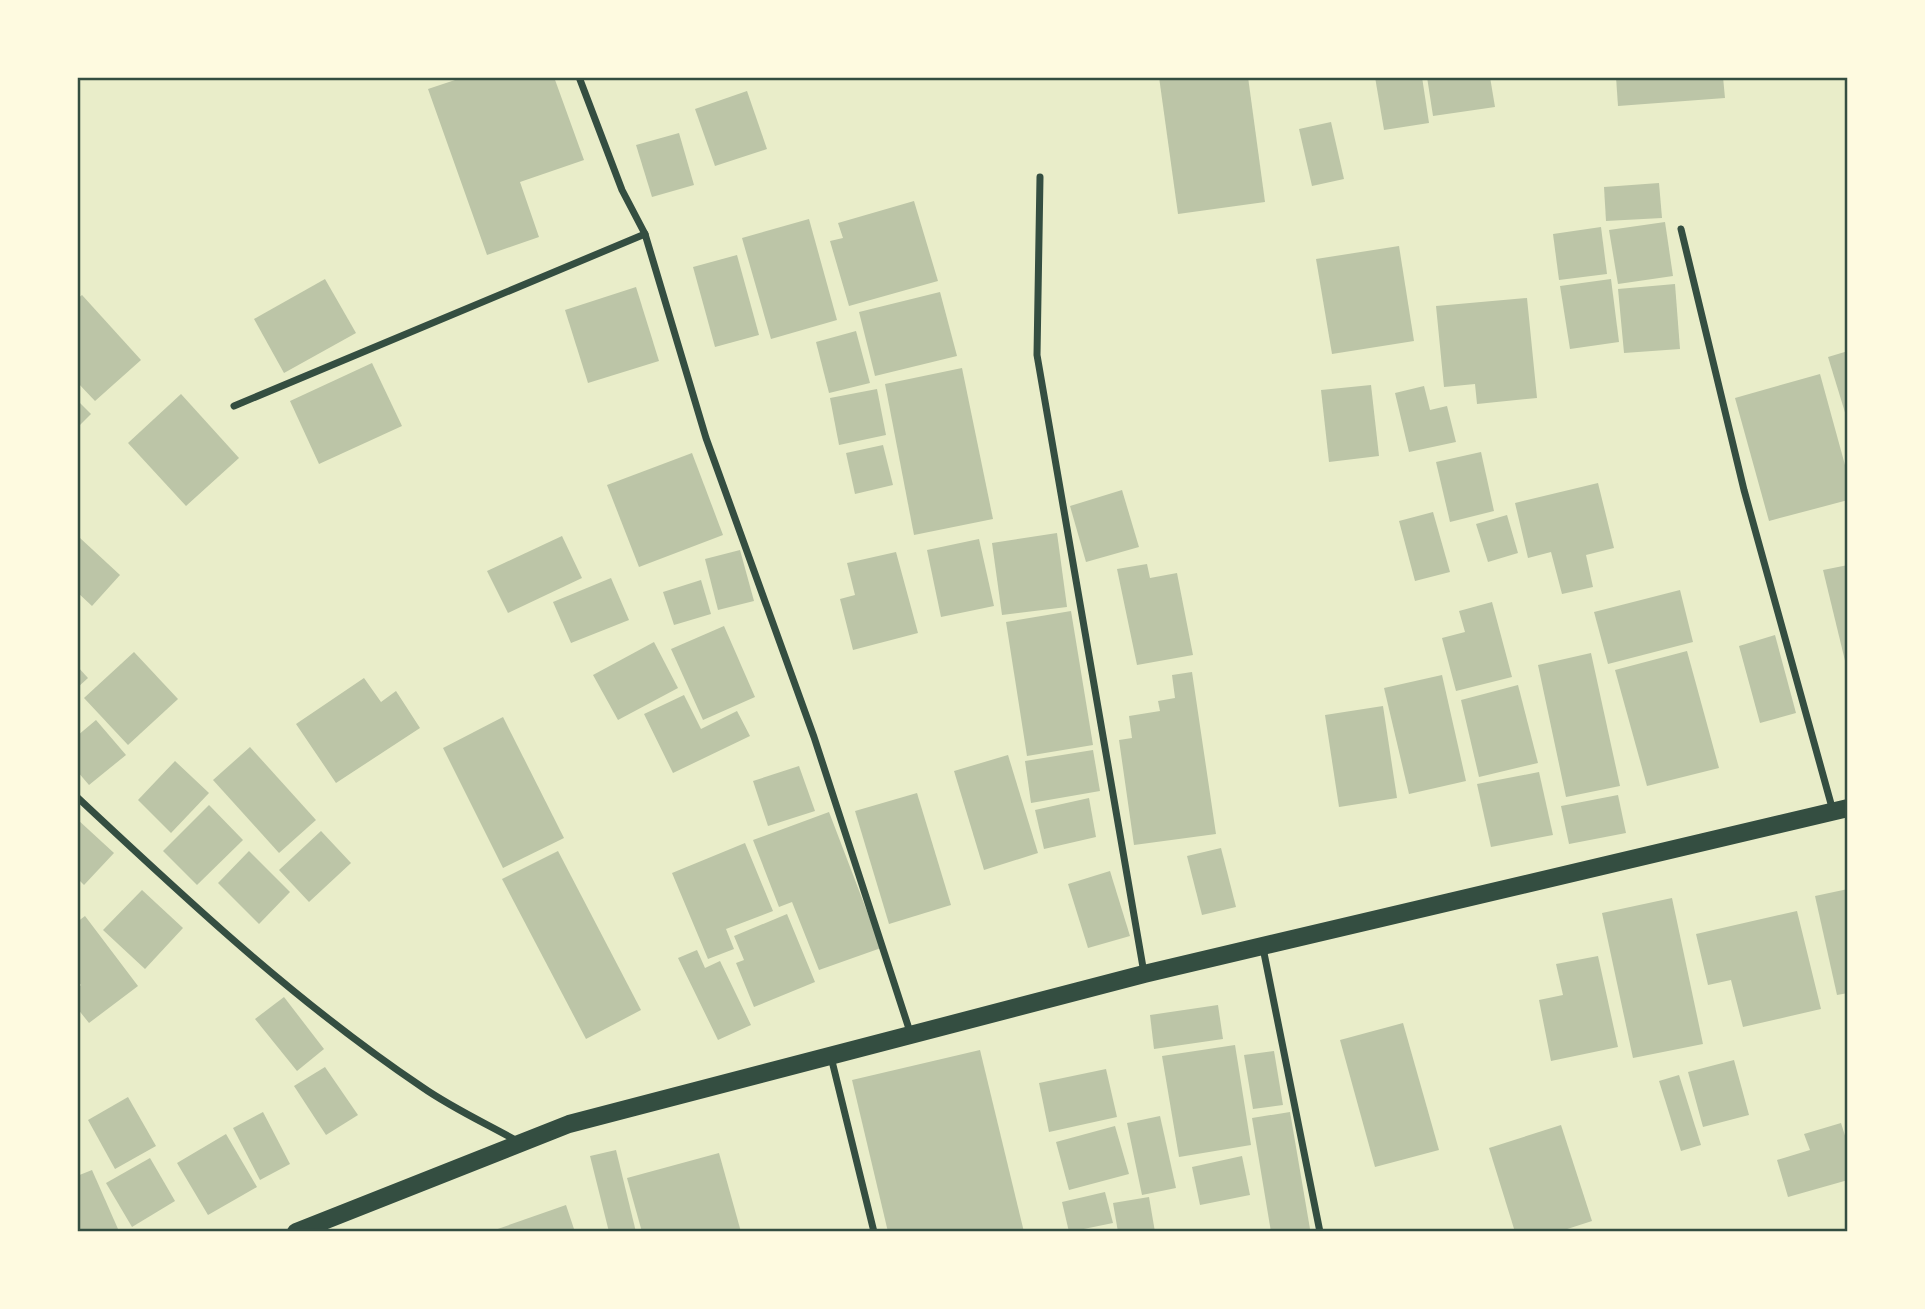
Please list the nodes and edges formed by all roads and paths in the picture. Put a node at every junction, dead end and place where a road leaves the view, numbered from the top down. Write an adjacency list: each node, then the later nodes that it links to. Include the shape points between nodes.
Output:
1 (579, 77): 4 (street, via 622,190)
2 (1040, 177): 9 (street, via 1037,355)
3 (1681, 229): 7 (street, via 1744,489)
4 (645, 234): 5 (street); 10 (street, via 706,438 814,737)
5 (234, 406)
6 (77, 797): 12 (street, via 208,919 331,1023 424,1089)
7 (1841, 810): 8 (main road)
8 (1262, 945): 9 (main road); 15 (street)
9 (1144, 974): 10 (main road)
10 (911, 1036): 11 (main road)
11 (831, 1057): 12 (main road, via 569,1124); 14 (street)
12 (521, 1143): 13 (main road)
13 (296, 1232)
14 (874, 1232)
15 (1320, 1232)

